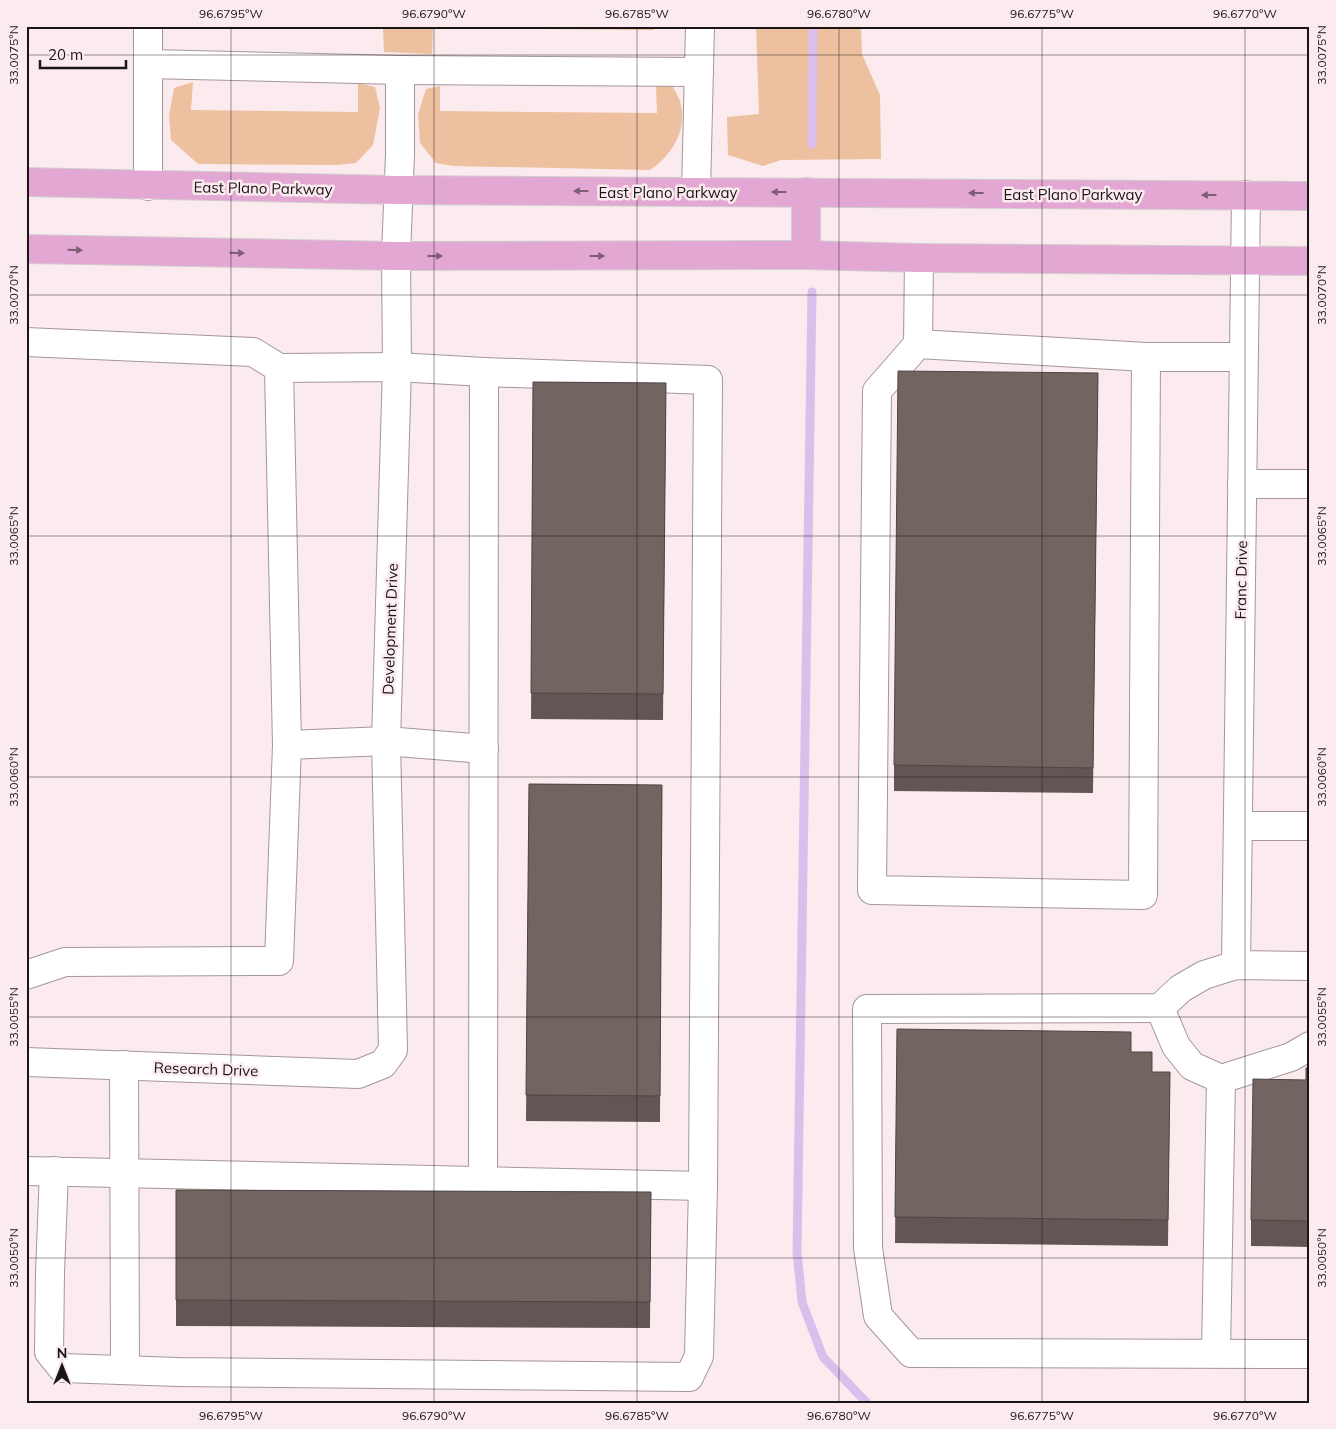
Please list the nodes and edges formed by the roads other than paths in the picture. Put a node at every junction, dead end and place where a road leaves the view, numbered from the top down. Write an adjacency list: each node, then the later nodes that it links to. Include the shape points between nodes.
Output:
1 (148, 26): 3 (street)
2 (700, 26): 5 (street)
3 (148, 64): 4 (street); 7 (street)
4 (400, 70): 5 (street); 8 (street, Development Drive)
5 (699, 72): 9 (street)
6 (26, 182): 7 (main road, East Plano Parkway)
7 (148, 186): 8 (main road, East Plano Parkway)
8 (399, 190): 9 (main road, East Plano Parkway, one-way to 8); 15 (street, Development Drive)
9 (696, 192): 10 (main road, East Plano Parkway, one-way to 9)
10 (806, 192): 11 (main road, East Plano Parkway, one-way to 10); 14 (main road)
11 (1246, 195): 12 (main road, East Plano Parkway); 17 (street, Franc Drive)
12 (1310, 196)
13 (26, 249): 15 (main road, one-way to 15)
14 (806, 255): 15 (main road, one-way to 14); 16 (main road)
15 (396, 256): 23 (street, Development Drive)
16 (919, 258): 17 (main road); 20 (street)
17 (1244, 260): 18 (main road); 22 (street, Franc Drive)
18 (1310, 261)
19 (26, 342): 24 (street, via 253,352)
20 (918, 344): 21 (street); 21 (street, via 877,391 872,890 1143,895)
21 (1146, 357): 22 (street)
22 (1243, 357): 26 (street, Franc Drive)
23 (397, 367): 24 (street); 25 (street); 28 (street, Development Drive)
24 (279, 368): 29 (street)
25 (484, 372): 30 (street); 46 (street, via 708,380)
26 (1242, 484): 27 (street); 31 (street, Franc Drive)
27 (1310, 484)
28 (386, 741): 29 (street); 30 (street); 39 (street, Development Drive, via 393,1050)
29 (287, 745): 35 (street, via 279,961 65,962)
30 (484, 749): 45 (street)
31 (1238, 826): 32 (street); 33 (street, Franc Drive)
32 (1310, 826)
33 (1236, 965): 34 (street); 36 (street, via 1204,975 1180,989)
34 (1310, 966)
35 (26, 975)
36 (1160, 1008): 41 (street, via 1176,1046 1192,1066); 47 (street, via 867,1009 868,1248 878,1316 911,1353)
37 (1310, 1046): 41 (street, via 1291,1057)
38 (26, 1062): 40 (street, Research Drive)
39 (383, 1064): 40 (street, Research Drive, via 358,1074)
40 (124, 1065): 44 (street)
41 (1221, 1079): 47 (street)
42 (26, 1171): 43 (street)
43 (54, 1171): 44 (street); 49 (street, via 49,1352 62,1368)
44 (126, 1173): 45 (street); 49 (street)
45 (483, 1181): 46 (street)
46 (703, 1186): 49 (street, via 699,1356 689,1377)
47 (1216, 1353): 48 (street)
48 (1310, 1354)
49 (125, 1370)

